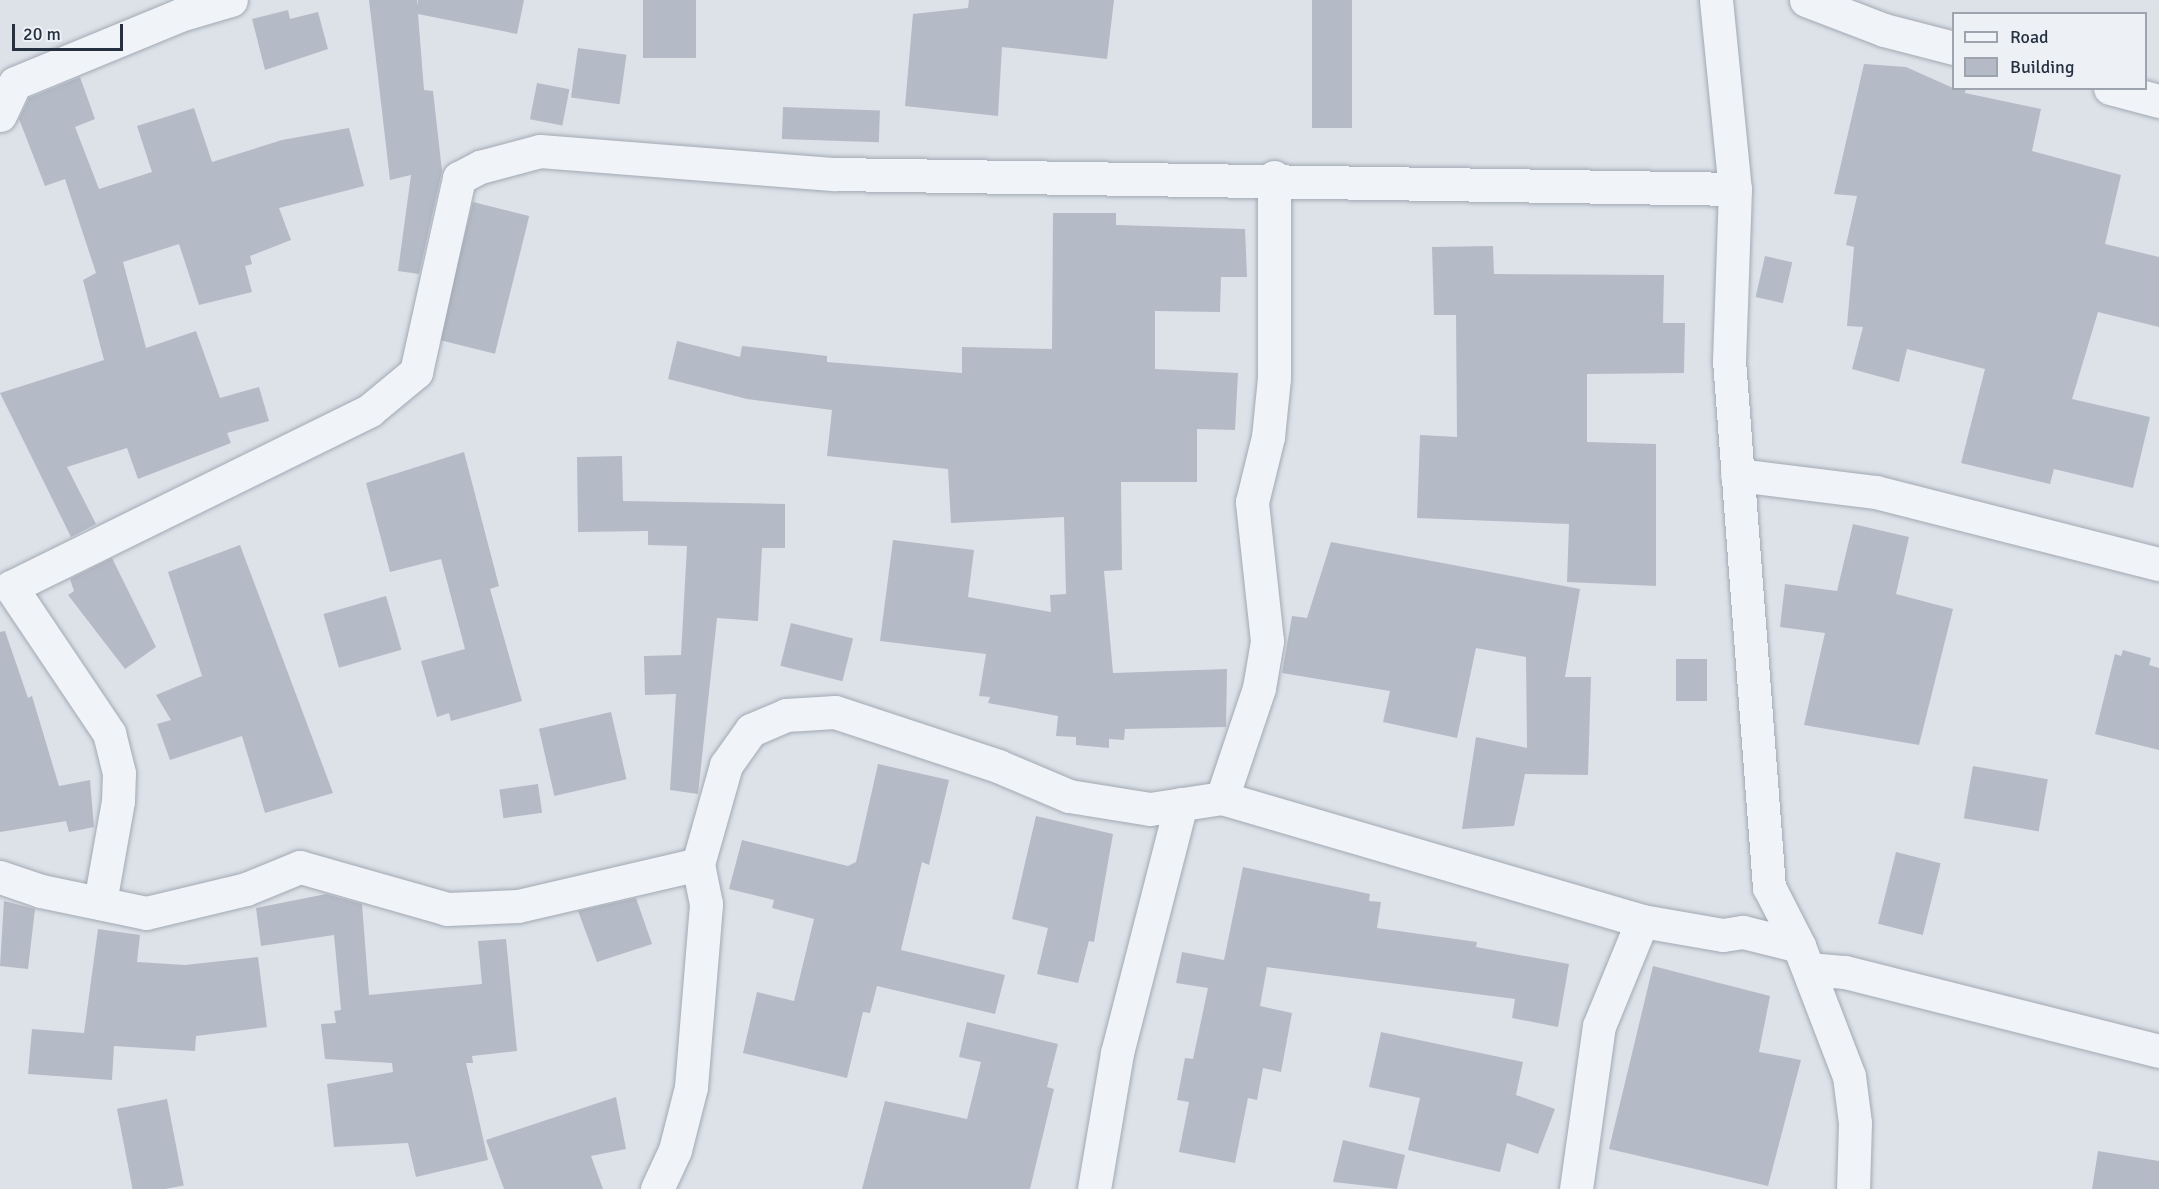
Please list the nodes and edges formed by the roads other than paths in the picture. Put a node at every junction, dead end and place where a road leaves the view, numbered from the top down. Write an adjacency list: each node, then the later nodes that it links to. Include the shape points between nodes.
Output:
1 (231, 0): 7 (street, via 180,15 15,83)
2 (1716, 0): 9 (street)
3 (1806, 0): 4 (street, via 1884,30)
4 (1952, 48)
5 (2118, 90): 6 (street)
6 (2159, 101)
7 (0, 115)
8 (1274, 177): 9 (street); 12 (street, via 835,174 540,151 480,167 459,178 416,372 370,410); 13 (street, via 1274,378 1268,437 1252,502 1267,641 1259,688)
9 (1735, 189): 10 (street, via 1729,360)
10 (1737, 476): 11 (street, via 1876,492); 17 (street)
11 (2159, 564)
12 (5, 580): 18 (street, via 109,733 119,773 118,801)
13 (1222, 798): 14 (street); 19 (street)
14 (1181, 804): 15 (street, via 1150,808 1069,796 998,766 835,712 786,715 752,730 726,765); 24 (street, via 1117,1053)
15 (698, 864): 18 (street, via 518,906 447,909 300,867 246,889 146,913); 23 (street, via 705,904 691,1087 675,1150)
16 (0, 877): 18 (street, via 41,891)
17 (1769, 887): 20 (street); 21 (street)
18 (100, 902)
19 (1642, 921): 20 (street, via 1722,935); 25 (street, via 1599,1026)
20 (1743, 932): 21 (street)
21 (1804, 957): 22 (street, via 1845,972); 26 (street, via 1850,1076 1856,1123)
22 (2159, 1051)
23 (657, 1189)
24 (1094, 1189)
25 (1576, 1189)
26 (1853, 1189)

